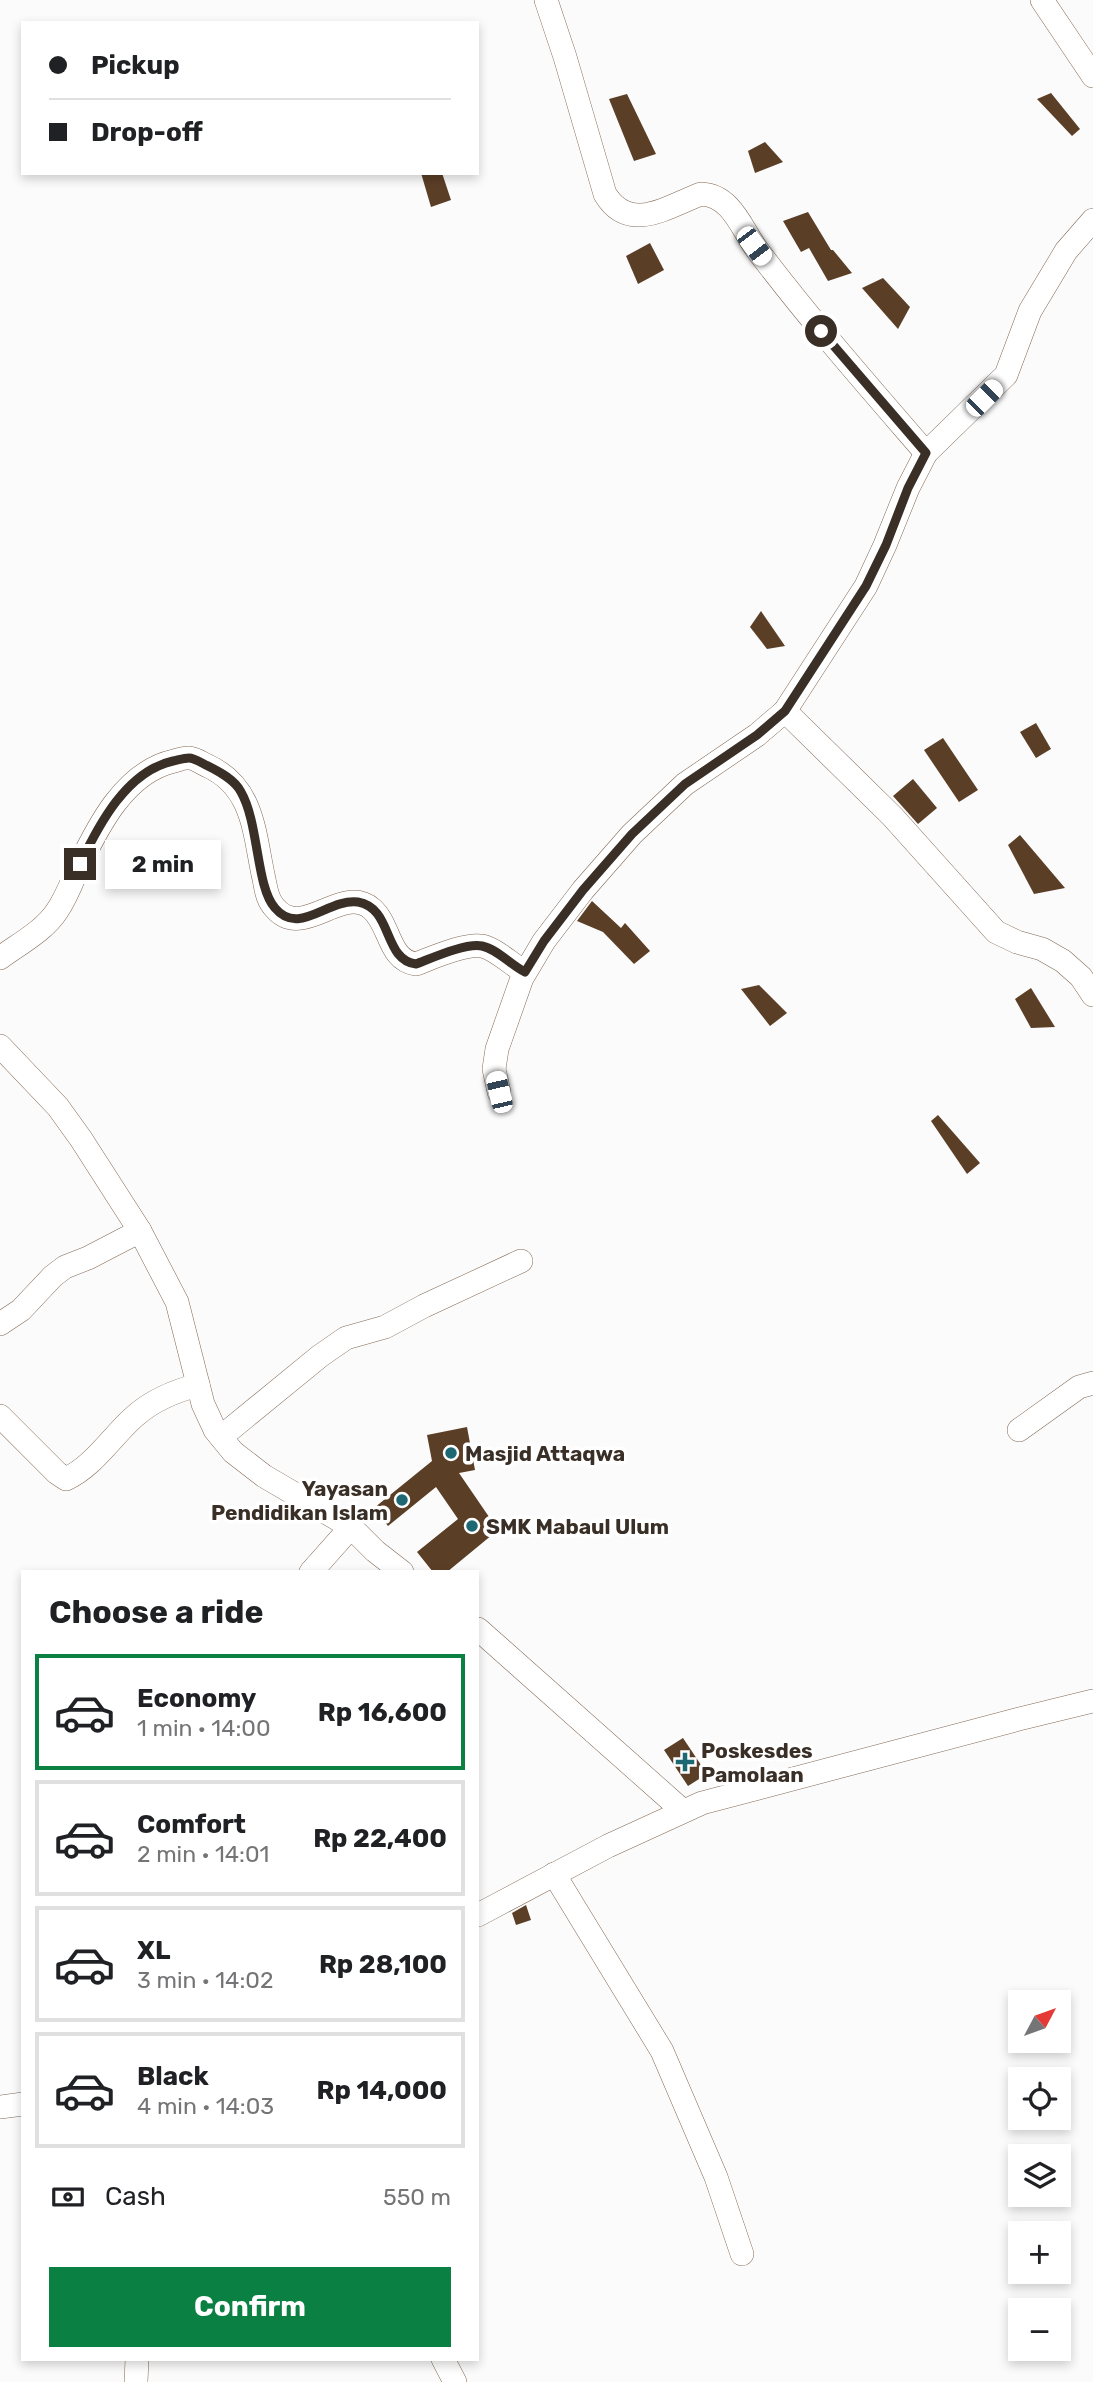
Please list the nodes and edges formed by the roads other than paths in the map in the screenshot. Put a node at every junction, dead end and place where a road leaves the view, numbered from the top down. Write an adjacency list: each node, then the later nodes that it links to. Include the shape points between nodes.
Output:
1 (546, 0): 5 (street, via 611,203 627,215 641,216 701,194 722,200 803,311)
2 (1042, 0): 3 (street)
3 (1093, 76)
4 (1093, 220): 5 (street, via 1066,251 1030,311 1006,374)
5 (926, 453): 6 (street, via 866,586)
6 (785, 711): 8 (street, via 685,784 632,834 583,890); 9 (street, via 892,816 996,932 1042,948 1063,961 1081,976)
7 (0, 958): 8 (street, via 57,912 91,841 130,786 145,772 189,758 222,772 240,790 253,822 268,898 283,916 290,920 358,902 371,907 381,919 397,956 407,963 482,946)
8 (525, 972): 11 (street, via 497,1049 494,1069)
9 (1093, 995)
10 (0, 1046): 12 (street, via 58,1107)
11 (499, 1092)
12 (140, 1231): 14 (street, via 65,1267); 16 (street, via 177,1301)
13 (522, 1261): 19 (street, via 385,1327 345,1338)
14 (0, 1324)
15 (1093, 1383): 18 (street, via 1079,1387)
16 (198, 1385): 17 (street, via 161,1398 135,1416 103,1451 66,1479); 19 (street)
17 (0, 1416)
18 (1019, 1430)
19 (221, 1437): 20 (street, via 264,1476)
20 (351, 1527): 21 (street); 22 (street)
21 (313, 1570)
22 (399, 1570)
23 (481, 1637): 25 (street)
24 (1093, 1701): 25 (street)
25 (683, 1811): 26 (street)
26 (555, 1874): 27 (street); 30 (street, via 662,2051 716,2177)
27 (479, 1914)
28 (21, 2104): 29 (street)
29 (0, 2107)
30 (742, 2254)
31 (137, 2361): 33 (street)
32 (444, 2361): 34 (street)
33 (136, 2382)
34 (455, 2382)

